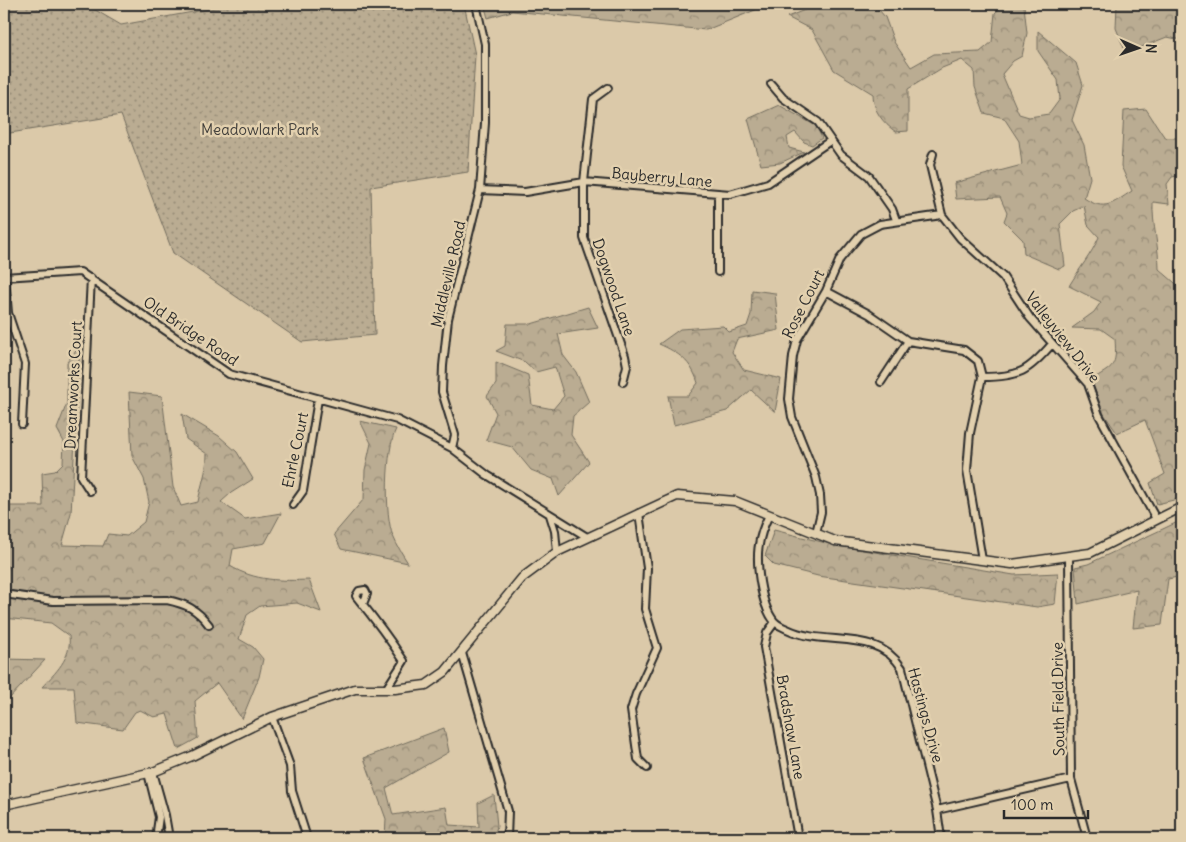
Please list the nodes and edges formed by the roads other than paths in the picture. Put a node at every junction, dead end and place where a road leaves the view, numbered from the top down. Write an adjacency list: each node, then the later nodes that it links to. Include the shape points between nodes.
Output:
1 (476, 4): 7 (street, Middleville Road, via 485,44)
2 (771, 84): 4 (street, via 783,98 818,122)
3 (608, 88): 6 (street, Dogwood Lane, via 593,99)
4 (830, 141): 8 (street, Bayberry Lane, via 768,183 742,192); 10 (street, via 841,155 869,176 892,208)
5 (933, 154): 9 (street, Valleyview Drive, via 930,165)
6 (584, 182): 7 (street, Bayberry Lane, via 525,192); 8 (street, Bayberry Lane); 18 (street, Dogwood Lane, via 584,238 625,356)
7 (480, 190): 22 (street, Middleville Road, via 448,319 442,392 455,435)
8 (718, 194): 11 (street)
9 (942, 214): 10 (street, Rose Court); 16 (street, Valleyview Drive, via 960,238 1003,277)
10 (896, 220): 14 (street, Rose Court, via 861,234 840,259)
11 (718, 272)
12 (4, 277): 13 (street, Old Bridge Road, via 80,272); 21 (street, via 8,313 24,364)
13 (91, 278): 20 (street, Old Bridge Road, via 229,374); 23 (street, Dreamworks Court, via 81,477)
14 (826, 292): 15 (street, via 870,314); 30 (street, Rose Court, via 797,340 789,399 792,417 820,495 821,512)
15 (908, 341): 17 (street, via 964,350 978,361); 19 (street)
16 (1052, 344): 17 (street, via 1034,365 1016,375); 29 (street, Valleyview Drive, via 1088,384 1099,415)
17 (982, 377): 34 (street, via 970,433 967,470)
18 (623, 382)
19 (880, 382)
20 (318, 399): 22 (street, Old Bridge Road, via 397,420); 24 (street, Ehrle Court, via 303,491)
21 (22, 424)
22 (452, 448): 27 (street)
23 (90, 491)
24 (292, 505)
25 (1182, 506): 29 (main road)
26 (639, 513): 28 (main road, via 677,496 735,501); 31 (main road); 42 (street, via 647,568 645,609 657,648 631,710 638,759)
27 (550, 515): 31 (street); 32 (street)
28 (769, 515): 30 (main road); 37 (street, via 760,533 757,560 762,595)
29 (1156, 519): 33 (main road, via 1090,553)
30 (816, 533): 34 (main road, via 835,541)
31 (587, 537): 32 (main road)
32 (557, 552): 39 (main road, via 522,578)
33 (1069, 557): 34 (main road, via 1012,564); 44 (street, South Field Drive)
34 (982, 560)
35 (4, 594): 38 (street, via 53,601 167,600 200,612)
36 (362, 604): 40 (street, via 404,661)
37 (775, 622): 46 (street, Hastings Drive, via 809,635 882,647 895,656 902,668); 51 (street, Bradshaw Lane, via 767,633 764,647)
38 (209, 625)
39 (462, 653): 40 (main road, via 445,672 426,685); 50 (street, via 508,811)
40 (386, 689): 41 (main road, via 355,689)
41 (272, 717): 43 (main road, via 192,756); 49 (street, via 290,766 292,791)
42 (647, 768)
43 (150, 772): 45 (main road); 47 (street, via 159,816); 48 (street, via 165,815)
44 (1071, 779): 46 (street); 53 (street, South Field Drive)
45 (4, 805)
46 (937, 810): 52 (street, Hastings Drive)
47 (156, 838)
48 (169, 838)
49 (307, 838)
50 (507, 838)
51 (798, 838)
52 (941, 838)
53 (1087, 838)

